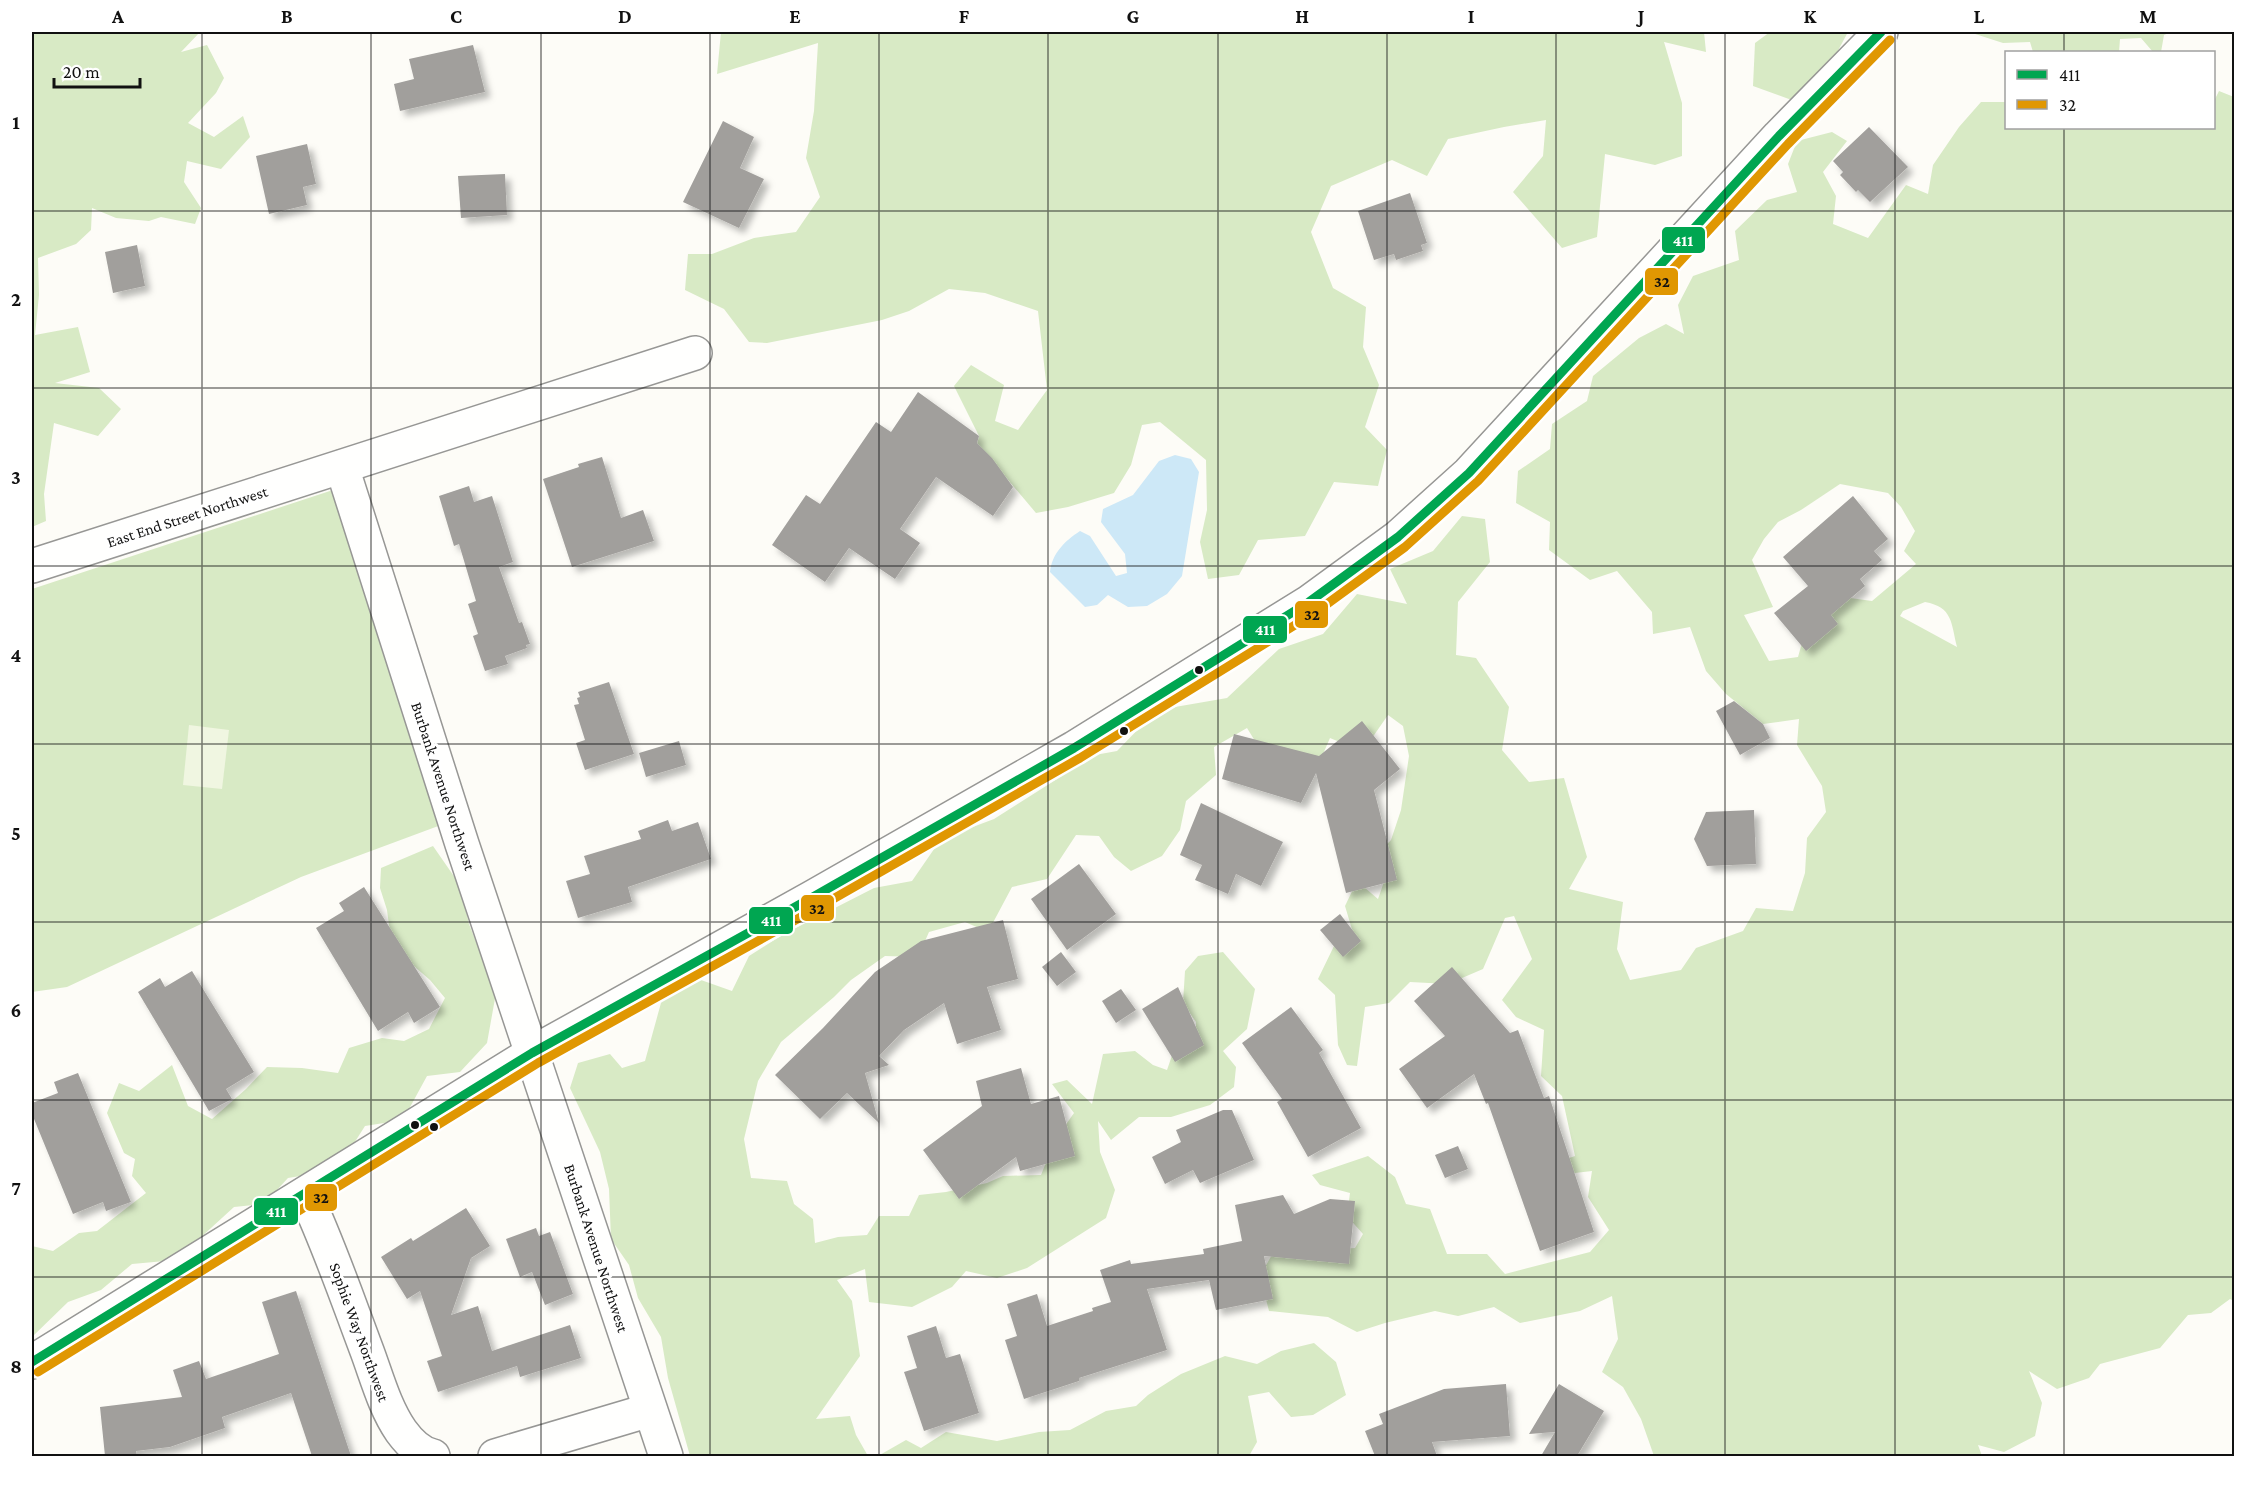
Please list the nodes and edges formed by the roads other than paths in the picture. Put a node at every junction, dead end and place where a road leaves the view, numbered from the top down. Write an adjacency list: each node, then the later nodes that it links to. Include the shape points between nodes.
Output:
1 (1881, 32): 5 (street, via 1779,136 1472,470 1398,537 1309,602 1074,748)
2 (695, 353): 3 (street)
3 (342, 467): 4 (street, East End Street Northwest); 5 (street, Burbank Avenue Northwest)
4 (32, 566)
5 (532, 1053): 6 (street); 8 (street, Burbank Avenue Northwest)
6 (305, 1194): 7 (street); 9 (street, Sophie Way Northwest, via 339,1272 388,1407 411,1444)
7 (32, 1362)
8 (650, 1410): 10 (street); 11 (street, Burbank Avenue Northwest)
9 (433, 1456)
10 (495, 1456)
11 (666, 1456)

